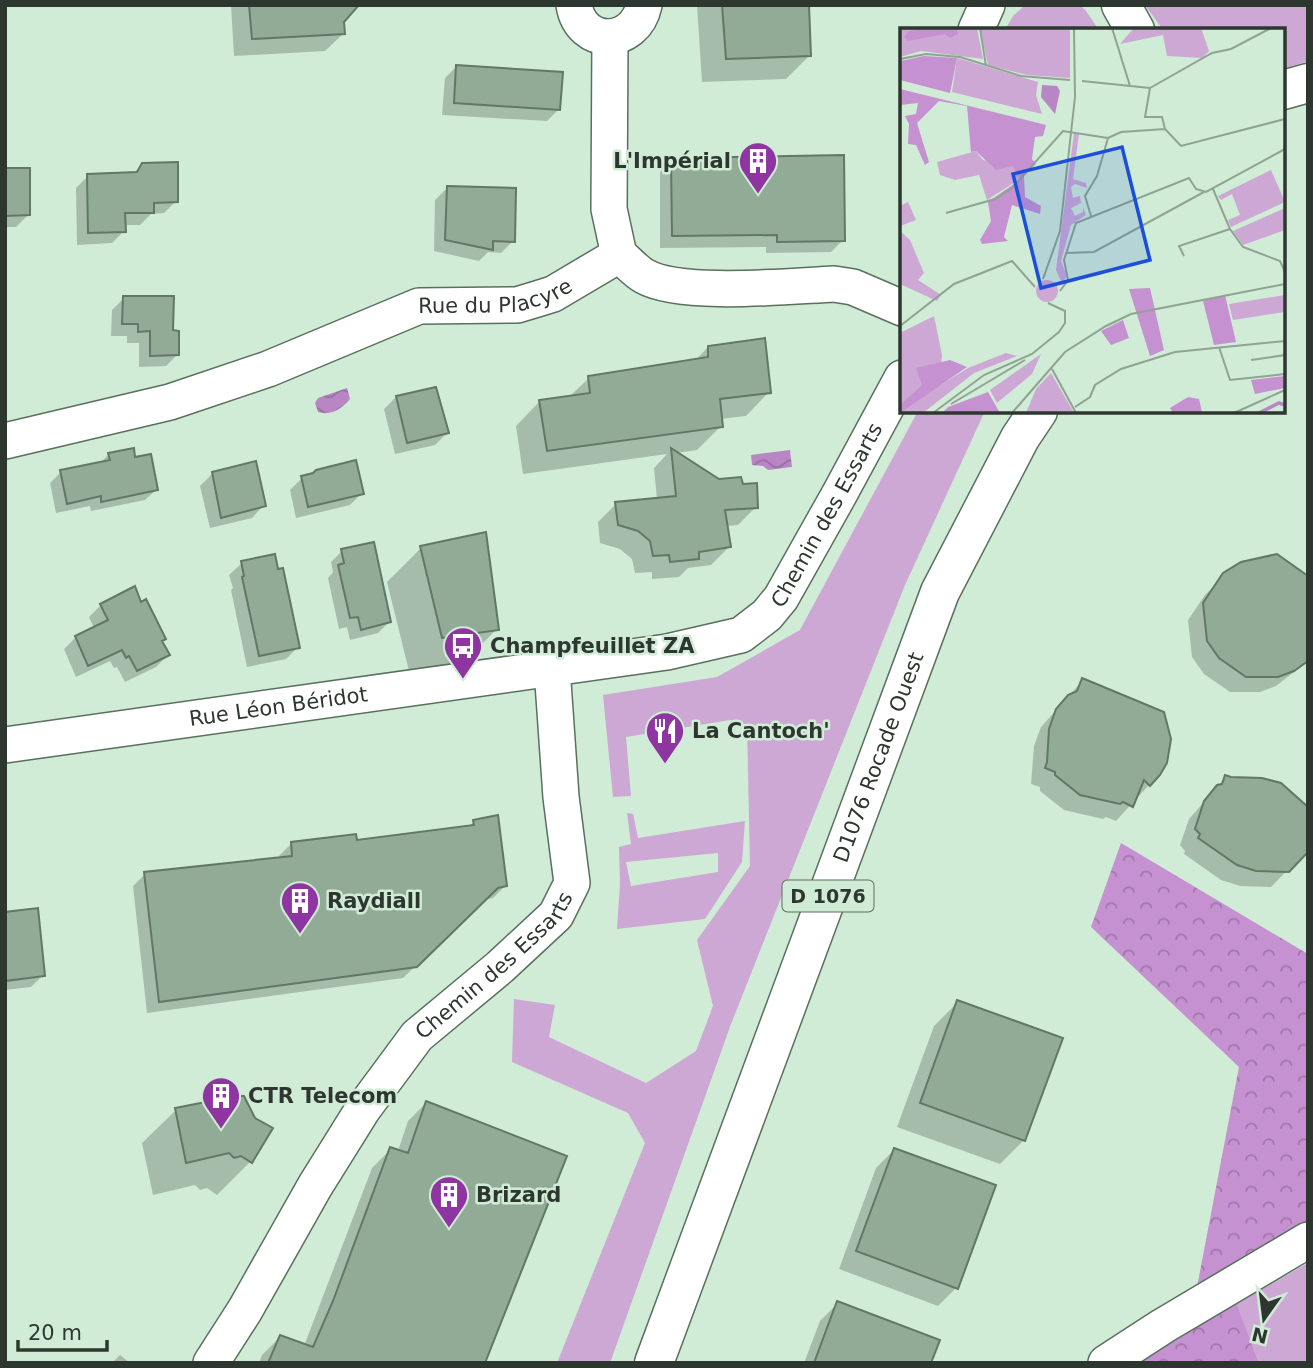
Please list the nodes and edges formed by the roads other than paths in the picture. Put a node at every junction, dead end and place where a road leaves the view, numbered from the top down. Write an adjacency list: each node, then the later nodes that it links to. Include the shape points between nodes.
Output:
1 (574, 5): 7 (street, via 587,30)
2 (644, 5): 7 (street, via 637,24)
3 (987, 5): 5 (street)
4 (1121, 5): 6 (main road)
5 (977, 28)
6 (1134, 28)
7 (610, 37): 10 (street, via 609,209)
8 (1308, 83): 9 (main road)
9 (1285, 89)
10 (619, 255): 11 (street, via 645,276 670,284 708,288 834,284); 14 (street, Rue du Placyre, via 537,299 517,305 419,306 268,369 170,402)
11 (900, 307)
12 (900, 382): 15 (street, Chemin des Essarts, via 834,505 767,615 740,635 713,642)
13 (1030, 420): 19 (main road, D1076 Rocade Ouest / D 1076, via 940,592)
14 (5, 441)
15 (552, 668): 16 (street, Rue Léon Béridot); 18 (street, Chemin des Essarts, via 572,883 556,915 417,1035 363,1109)
16 (5, 745)
17 (1308, 1240): 20 (street)
18 (211, 1363)
19 (654, 1363)
20 (1106, 1363)

